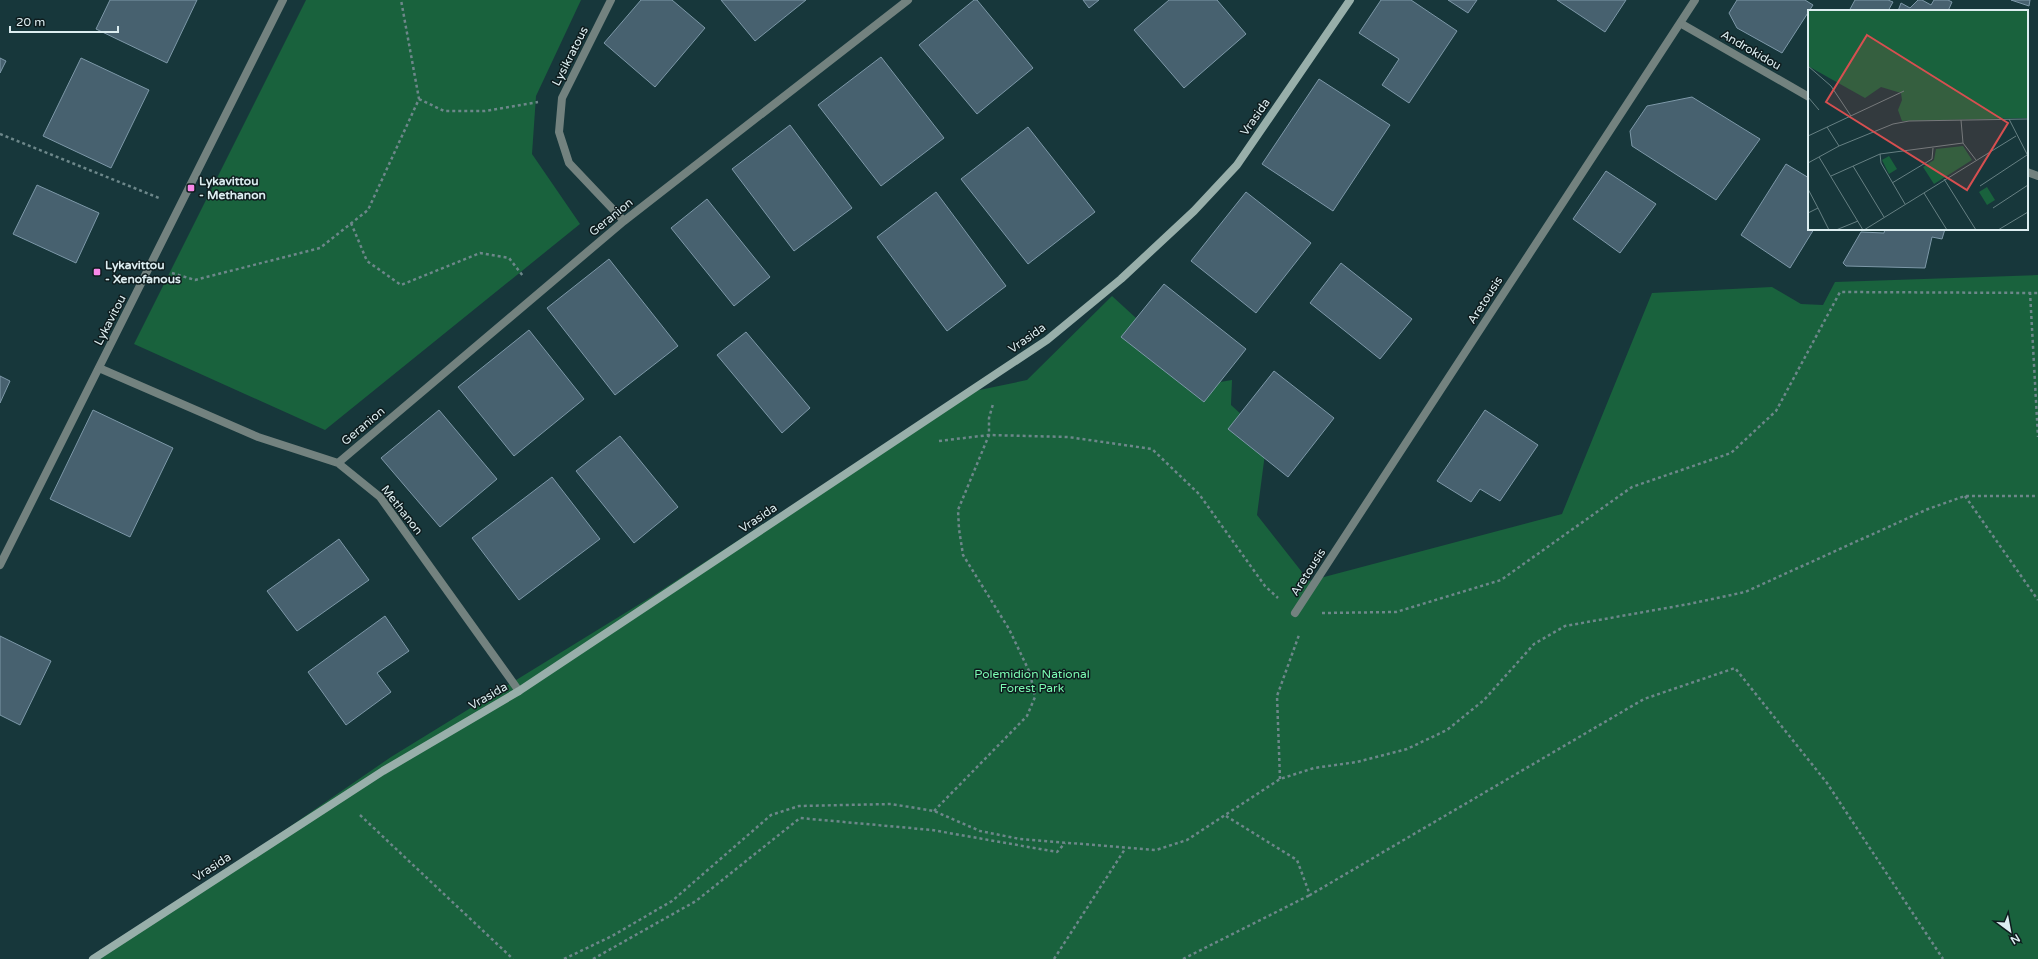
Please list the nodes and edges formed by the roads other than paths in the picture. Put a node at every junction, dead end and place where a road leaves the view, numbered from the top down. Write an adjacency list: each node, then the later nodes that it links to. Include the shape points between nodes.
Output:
1 (283, 0): 11 (street, Lykavitou)
2 (611, 0): 10 (street, Lysikratous, via 562,98 559,132 569,163)
3 (908, 0): 10 (street, Geranion)
4 (1350, 0): 15 (street, Vrasida, via 1237,164 1194,211 1121,279 1047,340)
5 (1695, 0): 6 (street, Aretousis)
6 (1680, 23): 7 (street, Androkidou); 14 (street, Aretousis)
7 (1808, 96)
8 (2028, 172): 9 (street)
9 (2038, 176)
10 (624, 221): 12 (street, Geranion)
11 (99, 368): 12 (street, Methanon, via 258,437); 13 (street, Lykavitou)
12 (338, 462): 15 (street, Methanon, via 380,497)
13 (0, 565)
14 (1295, 613)
15 (519, 691): 16 (street, Vrasida, via 383,771)
16 (93, 959)

